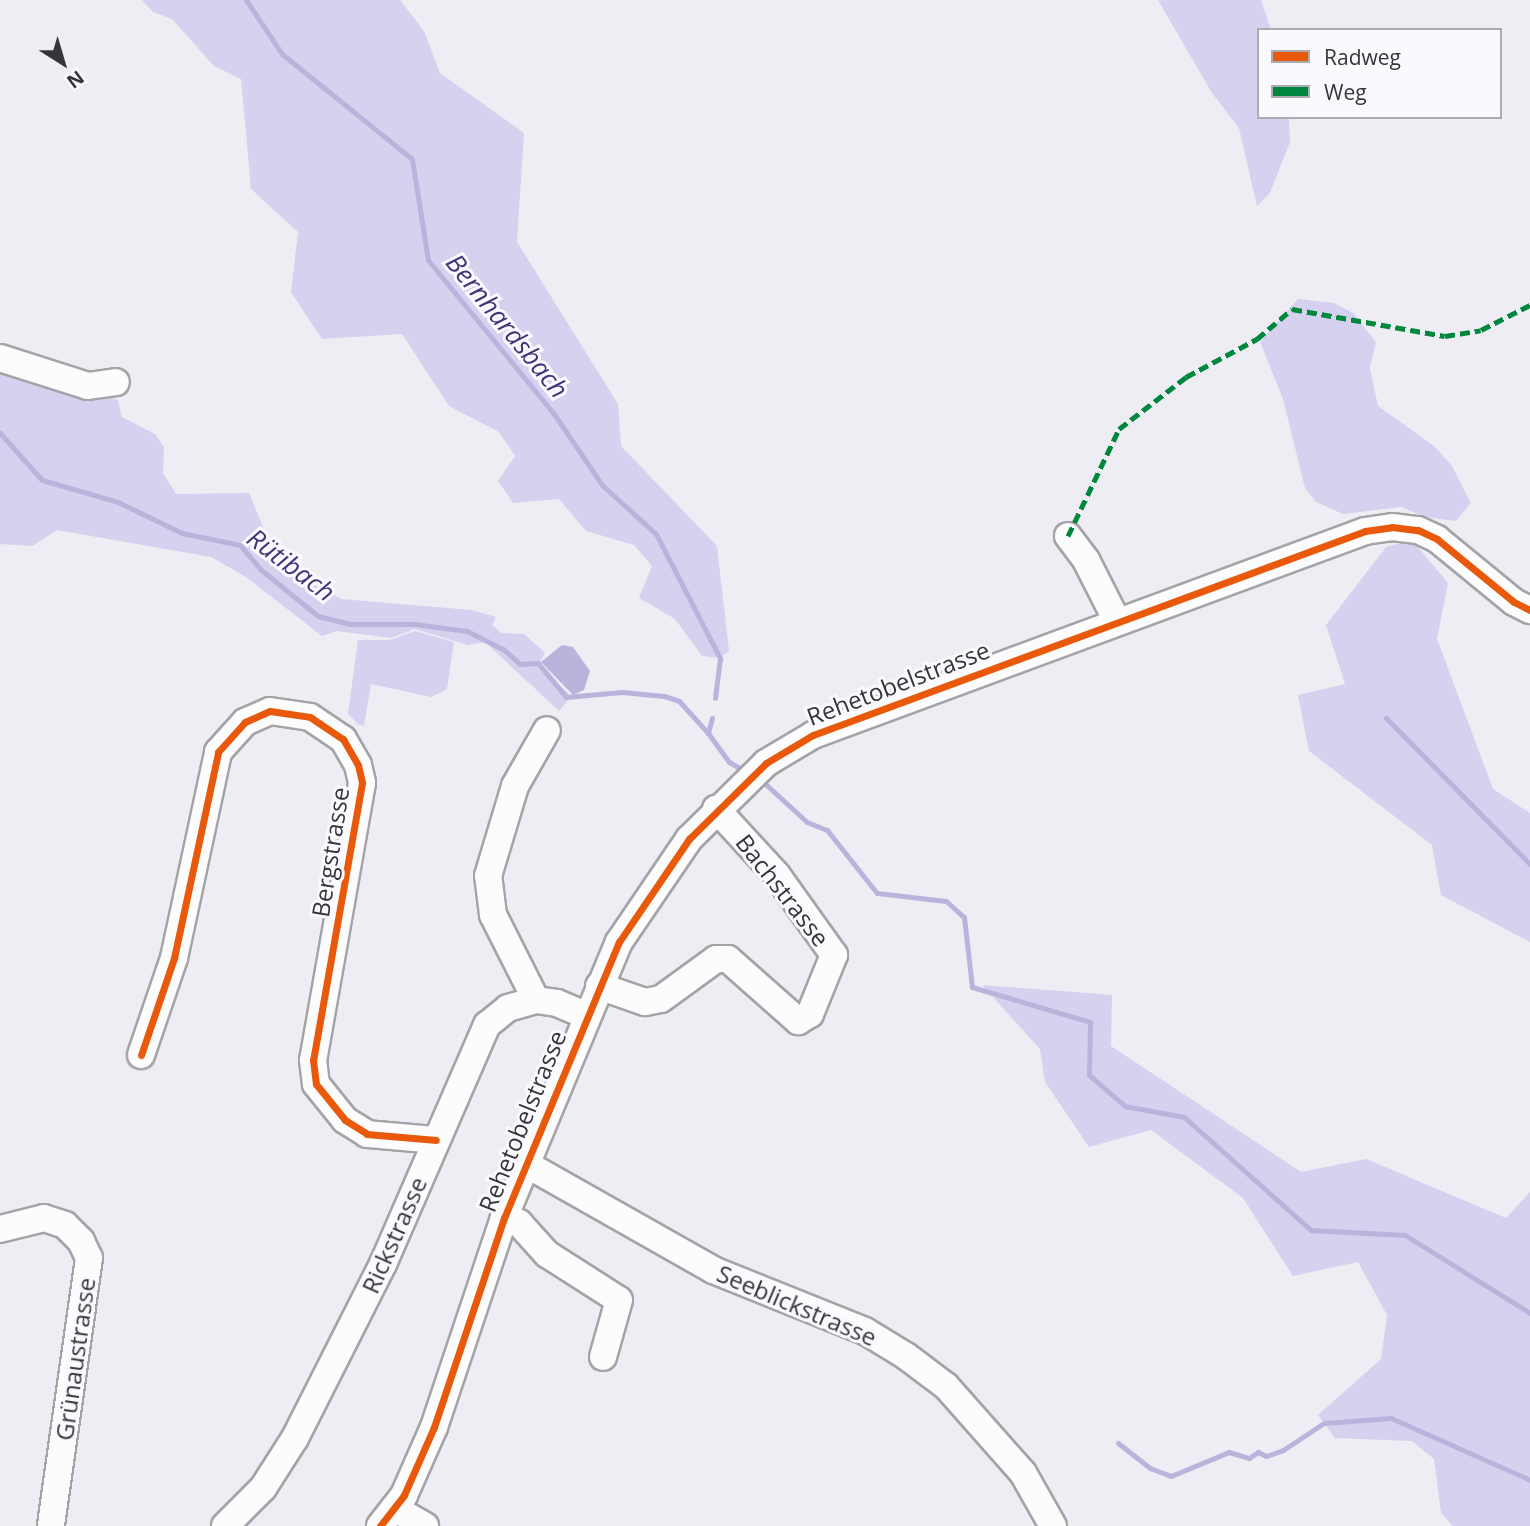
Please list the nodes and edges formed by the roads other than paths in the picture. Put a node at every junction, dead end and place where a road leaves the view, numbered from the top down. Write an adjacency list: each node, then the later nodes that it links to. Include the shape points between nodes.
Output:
1 (0, 358): 2 (street, via 88,386)
2 (116, 382)
3 (1068, 536): 5 (street, via 1086,560)
4 (1530, 610): 5 (street, Rehetobelstrasse, via 1514,603 1453,548 1418,530 1392,527 1334,541)
5 (1117, 621): 7 (street, Rehetobelstrasse, via 813,735 752,775)
6 (547, 730): 9 (street, via 515,786 488,876 493,915)
7 (716, 809): 8 (street, Rehetobelstrasse, via 651,892); 8 (street, Bachstrasse, via 777,875 834,955 810,1014 798,1021 728,959 716,959 660,999 645,1002)
8 (599, 986): 10 (street, Rehetobelstrasse)
9 (536, 1000): 10 (street); 12 (street, Rickstrasse, via 508,1008 487,1025)
10 (585, 1015): 13 (street, Rehetobelstrasse)
11 (141, 1055): 12 (street, Bergstrasse, via 174,958 218,752 237,728 270,711 310,717 343,739 362,783 313,1060 316,1084 327,1102 367,1134)
12 (436, 1140): 19 (street, Rickstrasse, via 383,1264 295,1438 263,1488)
13 (526, 1164): 14 (street, Rehetobelstrasse); 21 (street, Seeblickstrasse, via 713,1270 865,1331 906,1356 946,1386 1010,1459)
14 (504, 1218): 16 (street, via 519,1223 547,1254 619,1300); 17 (street, Rehetobelstrasse, via 435,1427)
15 (0, 1229): 18 (street, Grünaustrasse, via 44,1217 65,1225 81,1241 89,1258)
16 (603, 1357)
17 (387, 1517): 20 (street)
18 (51, 1526)
19 (225, 1526)
20 (425, 1526)
21 (1053, 1526)

